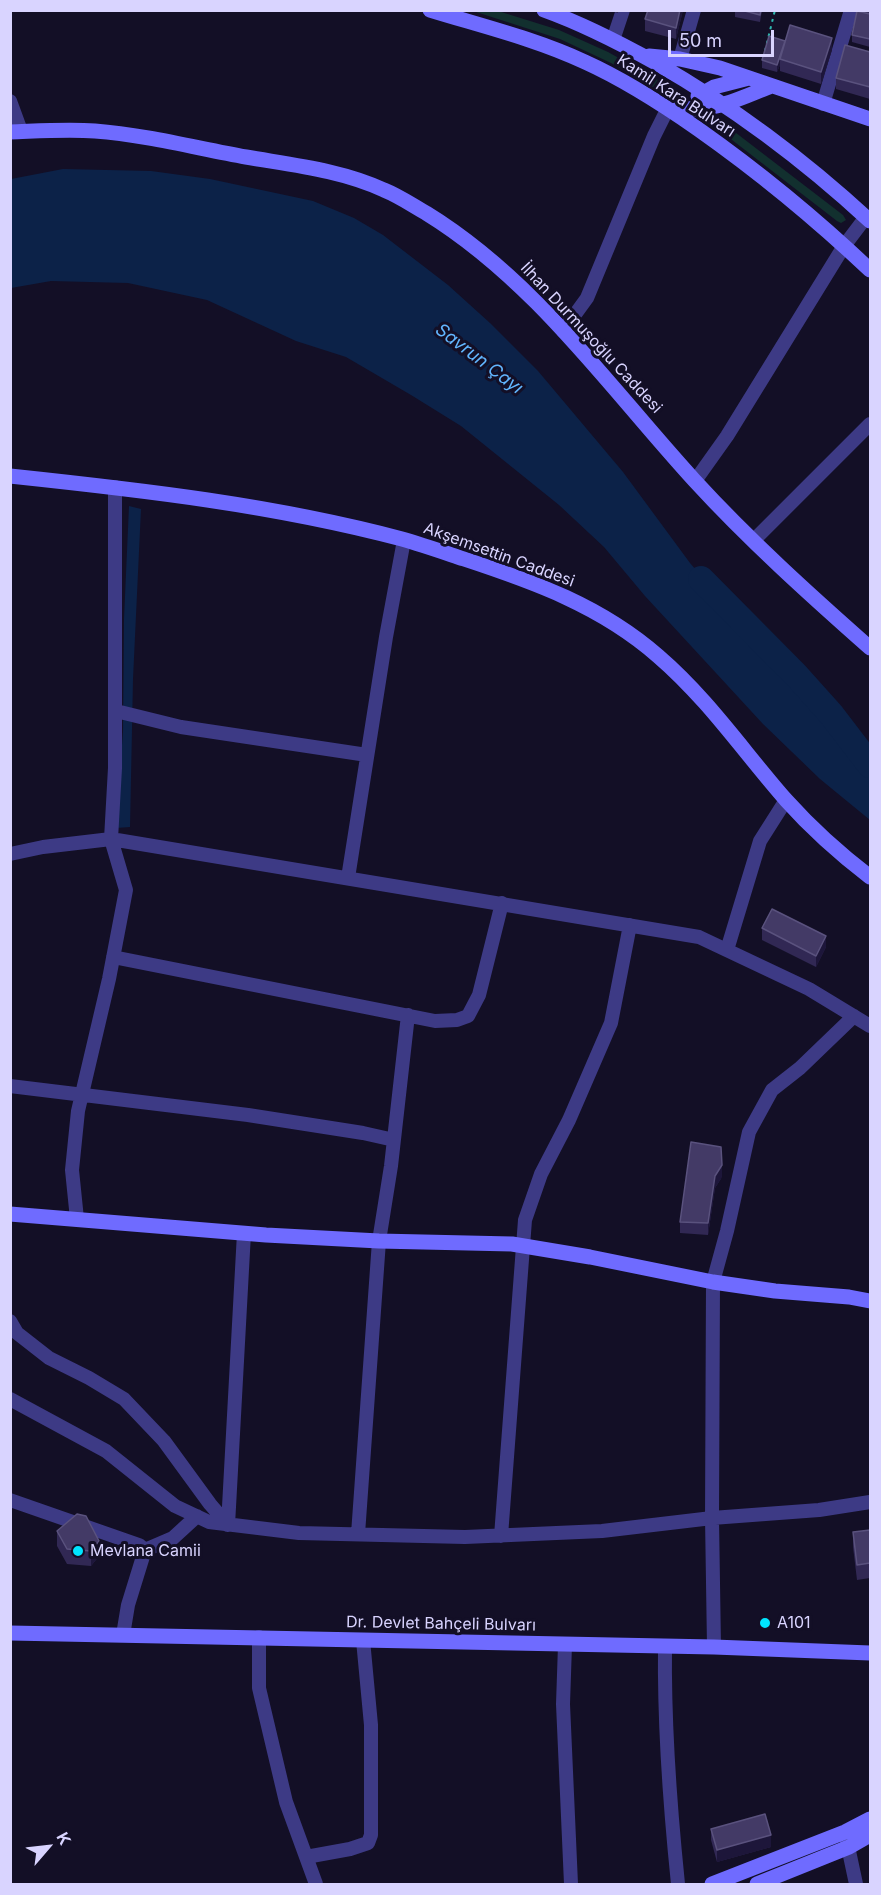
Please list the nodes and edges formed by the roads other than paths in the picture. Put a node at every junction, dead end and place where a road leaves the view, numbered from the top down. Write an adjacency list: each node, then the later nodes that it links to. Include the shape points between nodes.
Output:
1 (430, 10): 15 (street, Kamil Kara Bulvarı, via 566,53)
2 (544, 10): 6 (street, Kamil Kara Bulvarı)
3 (623, 10): 6 (street)
4 (694, 10): 8 (street)
5 (851, 10): 13 (street)
6 (614, 40): 7 (street, Kamil Kara Bulvarı)
7 (640, 55): 8 (street); 11 (street, Kamil Kara Bulvarı)
8 (680, 59): 9 (street)
9 (749, 78): 10 (street); 11 (street)
10 (771, 86): 13 (street); 14 (street)
11 (703, 92): 14 (street, Kamil Kara Bulvarı); 16 (street)
12 (10, 101): 18 (street)
13 (823, 104): 17 (street)
14 (724, 105): 16 (street); 20 (street, Kamil Kara Bulvarı)
15 (668, 108): 16 (street); 19 (street, Kamil Kara Bulvarı); 23 (street, via 587,298)
16 (692, 110): 19 (street)
17 (870, 120)
18 (16, 132): 23 (street, İlhan Durmuşoğlu Caddesi, via 96,131 309,168 361,181 394,195 466,240 514,280)
19 (707, 136): 21 (street, Kamil Kara Bulvarı, via 785,194)
20 (868, 219): 21 (street)
21 (844, 246): 22 (street, Kamil Kara Bulvarı); 26 (street, via 728,436)
22 (870, 270)
23 (563, 331): 26 (street, İlhan Durmuşoğlu Caddesi)
24 (870, 424): 29 (street)
25 (10, 476): 27 (street, Akşemsettin Caddesi)
26 (695, 481): 29 (street, İlhan Durmuşoğlu Caddesi)
27 (115, 488): 28 (street, Akşemsettin Caddesi, via 293,514); 31 (street)
28 (404, 540): 32 (street); 33 (street, Akşemsettin Caddesi, via 554,591 628,633 688,684)
29 (754, 540): 30 (street, İlhan Durmuşoğlu Caddesi)
30 (870, 648)
31 (116, 711): 32 (street, via 181,727); 34 (street)
32 (367, 755): 37 (street)
33 (786, 800): 36 (street, Akşemsettin Caddesi); 40 (street, via 760,841)
34 (111, 839): 35 (street); 37 (street); 41 (street, via 126,890)
35 (10, 854)
36 (870, 877)
37 (348, 878): 38 (street)
38 (502, 903): 39 (street); 42 (street, via 479,995 468,1017 435,1021)
39 (630, 925): 40 (street, via 699,937); 52 (street, via 611,1023 541,1174 525,1220)
40 (728, 950): 43 (street, via 809,989)
41 (113, 957): 42 (street); 46 (street)
42 (408, 1015): 47 (street)
43 (854, 1016): 44 (street); 53 (street, via 772,1089 749,1132)
44 (870, 1026)
45 (10, 1086): 46 (street)
46 (81, 1096): 47 (street, via 248,1115); 49 (street, via 72,1170)
47 (394, 1140): 51 (street)
48 (10, 1214): 49 (street)
49 (77, 1219): 50 (street)
50 (244, 1233): 51 (street); 61 (street)
51 (379, 1241): 52 (street); 62 (street)
52 (524, 1246): 53 (street); 63 (street)
53 (713, 1282): 54 (street); 60 (street)
54 (870, 1301)
55 (10, 1321): 61 (street, via 17,1333 49,1358 124,1399 164,1441)
56 (10, 1399): 59 (street, via 106,1451 175,1506)
57 (10, 1500): 64 (street)
58 (870, 1502): 60 (street)
59 (197, 1516): 61 (street); 64 (street, via 173,1538)
60 (711, 1518): 63 (street, via 602,1531); 71 (street)
61 (228, 1525): 62 (street, via 299,1533)
62 (358, 1534): 63 (street)
63 (501, 1536)
64 (145, 1550): 66 (street)
65 (10, 1633): 66 (street, Dr. Devlet Bahçeli Bulvarı)
66 (123, 1635): 67 (street, Dr. Devlet Bahçeli Bulvarı)
67 (259, 1637): 68 (street, Dr. Devlet Bahçeli Bulvarı); 76 (street, via 259,1688 286,1802)
68 (363, 1640): 69 (street, Dr. Devlet Bahçeli Bulvarı); 76 (street, via 371,1725 371,1835 368,1843)
69 (565, 1645): 70 (street, Dr. Devlet Bahçeli Bulvarı); 78 (street, via 563,1704)
70 (665, 1647): 71 (street, Dr. Devlet Bahçeli Bulvarı); 79 (street)
71 (714, 1647): 72 (street, Dr. Devlet Bahçeli Bulvarı)
72 (870, 1653)
73 (870, 1819): 75 (street)
74 (870, 1835): 75 (street)
75 (847, 1839): 80 (street); 81 (street); 82 (street)
76 (306, 1857): 77 (street)
77 (316, 1884)
78 (571, 1884)
79 (678, 1884)
80 (712, 1884)
81 (757, 1884)
82 (856, 1884)

